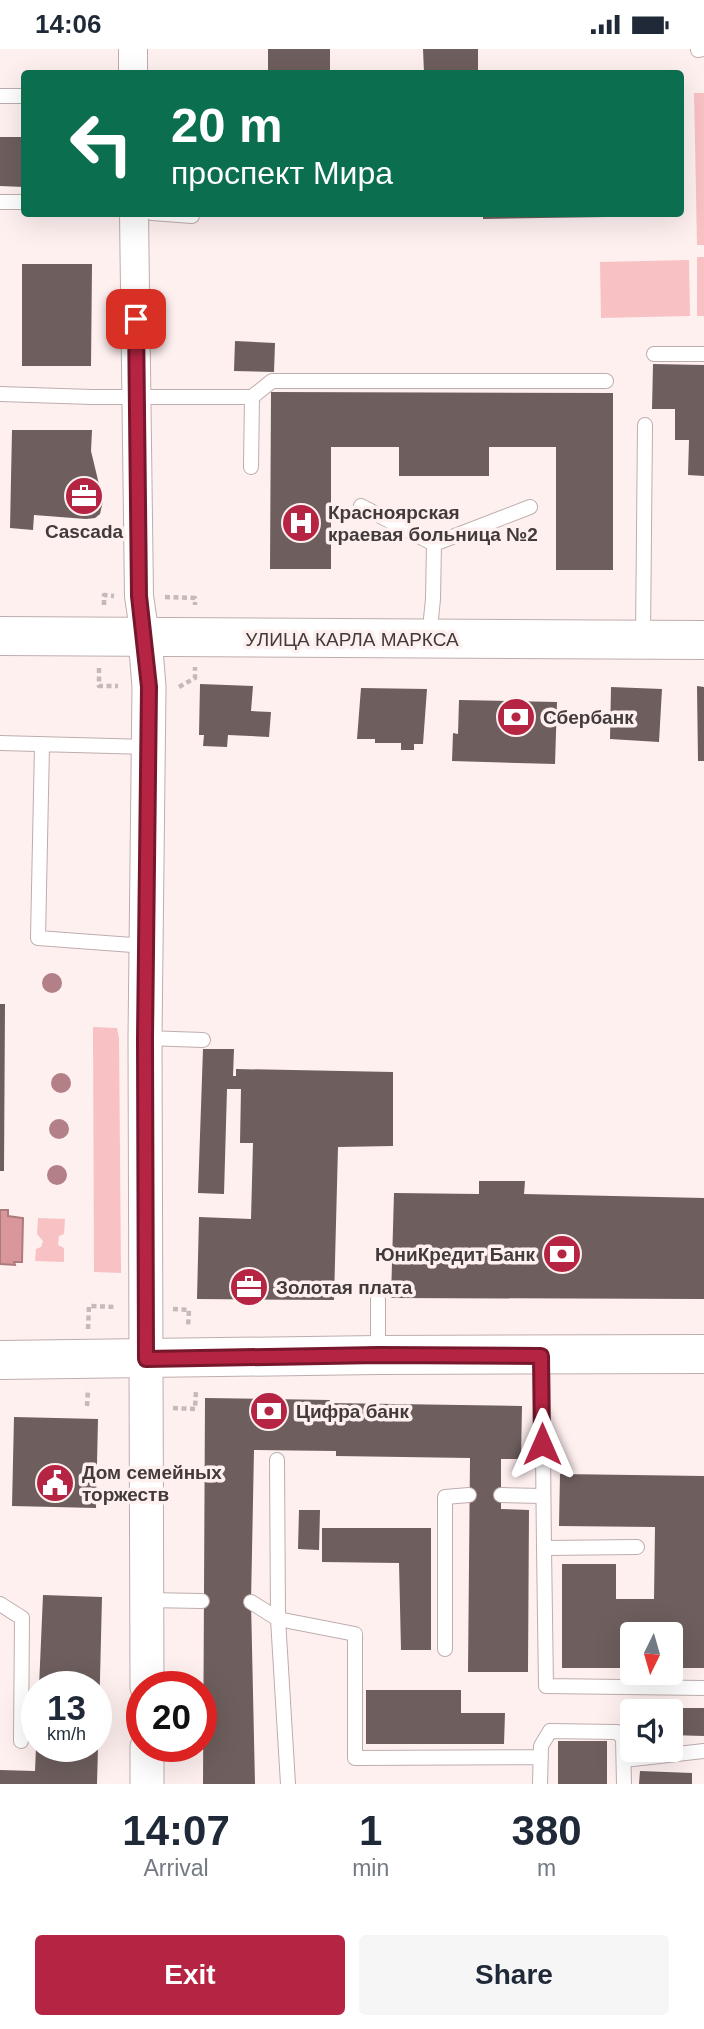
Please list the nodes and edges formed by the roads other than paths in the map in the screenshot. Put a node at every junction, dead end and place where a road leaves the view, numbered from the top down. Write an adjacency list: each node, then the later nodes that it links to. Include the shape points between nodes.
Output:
1 (133, 49): 4 (street)
2 (704, 49): 3 (lane)
3 (698, 50)
4 (133, 70)
5 (0, 96): 6 (lane)
6 (21, 96)
7 (0, 202): 8 (lane)
8 (21, 202)
9 (134, 217): 14 (street)
10 (654, 353): 11 (lane)
11 (704, 354)
12 (606, 381): 15 (lane, via 272,381)
13 (0, 394): 14 (lane)
14 (137, 397): 15 (lane); 22 (street, via 139,596)
15 (252, 397): 17 (lane)
16 (645, 425): 24 (lane)
17 (251, 467)
18 (361, 506): 20 (lane)
19 (530, 507): 20 (lane)
20 (434, 544): 23 (lane)
21 (0, 636): 22 (main road, УЛИЦА КАРЛА МАРКСА)
22 (145, 637): 23 (main road, УЛИЦА КАРЛА МАРКСА); 28 (street)
23 (429, 640): 24 (main road, УЛИЦА КАРЛА МАРКСА)
24 (643, 640): 25 (main road, УЛИЦА КАРЛА МАРКСА)
25 (704, 640)
26 (0, 743): 27 (lane)
27 (42, 745): 28 (lane); 29 (lane, via 38,938)
28 (148, 747): 29 (street)
29 (146, 946): 30 (street)
30 (145, 1038): 31 (lane); 36 (street)
31 (202, 1040)
32 (378, 1298): 34 (lane)
33 (704, 1354): 35 (main road)
34 (379, 1355): 35 (main road); 36 (main road)
35 (541, 1356): 41 (lane)
36 (146, 1359): 37 (main road); 44 (street)
37 (0, 1360)
38 (277, 1460): 48 (lane)
39 (470, 1495): 49 (lane, via 445,1497)
40 (501, 1495): 41 (lane)
41 (542, 1496): 43 (lane)
42 (637, 1547): 43 (lane)
43 (544, 1548): 52 (lane, via 547,1686)
44 (146, 1601): 45 (lane); 51 (street)
45 (202, 1601)
46 (251, 1602): 48 (lane)
47 (0, 1604): 50 (lane, via 22,1618)
48 (278, 1619): 56 (lane, via 355,1634 355,1758); 60 (lane)
49 (445, 1649)
50 (22, 1671)
51 (147, 1671)
52 (704, 1688)
53 (620, 1735): 56 (lane, via 550,1731 541,1746)
54 (704, 1751): 55 (lane)
55 (683, 1753)
56 (541, 1757): 61 (lane)
57 (147, 1762): 59 (street)
58 (624, 1762): 62 (lane)
59 (147, 1784)
60 (288, 1784)
61 (540, 1784)
62 (624, 1784)

